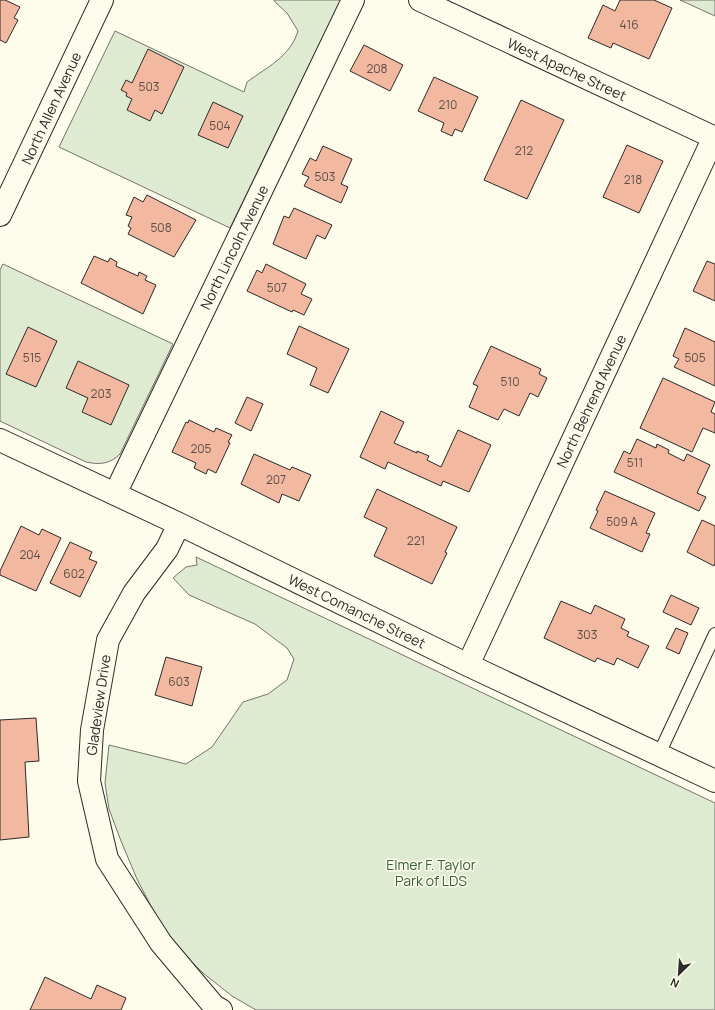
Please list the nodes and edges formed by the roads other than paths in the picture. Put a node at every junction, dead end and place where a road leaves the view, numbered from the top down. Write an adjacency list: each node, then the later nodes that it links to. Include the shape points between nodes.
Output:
1 (102, 0): 5 (street, North Allen Avenue)
2 (353, 0): 7 (street, North Lincoln Avenue)
3 (420, 0): 4 (street, West Apache Street)
4 (714, 138): 10 (street, North Behrend Avenue)
5 (0, 215)
6 (0, 440): 7 (street, West Comanche Street)
7 (115, 494): 8 (street, West Comanche Street)
8 (179, 524): 10 (street, West Comanche Street); 13 (street, Gladeview Drive, via 167,549 134,593 108,640 92,730 89,781 107,859 161,943 214,1006)
9 (715, 634): 11 (lane)
10 (468, 665): 11 (street, West Comanche Street)
11 (659, 754): 12 (street, West Comanche Street)
12 (715, 781)
13 (221, 1010)

